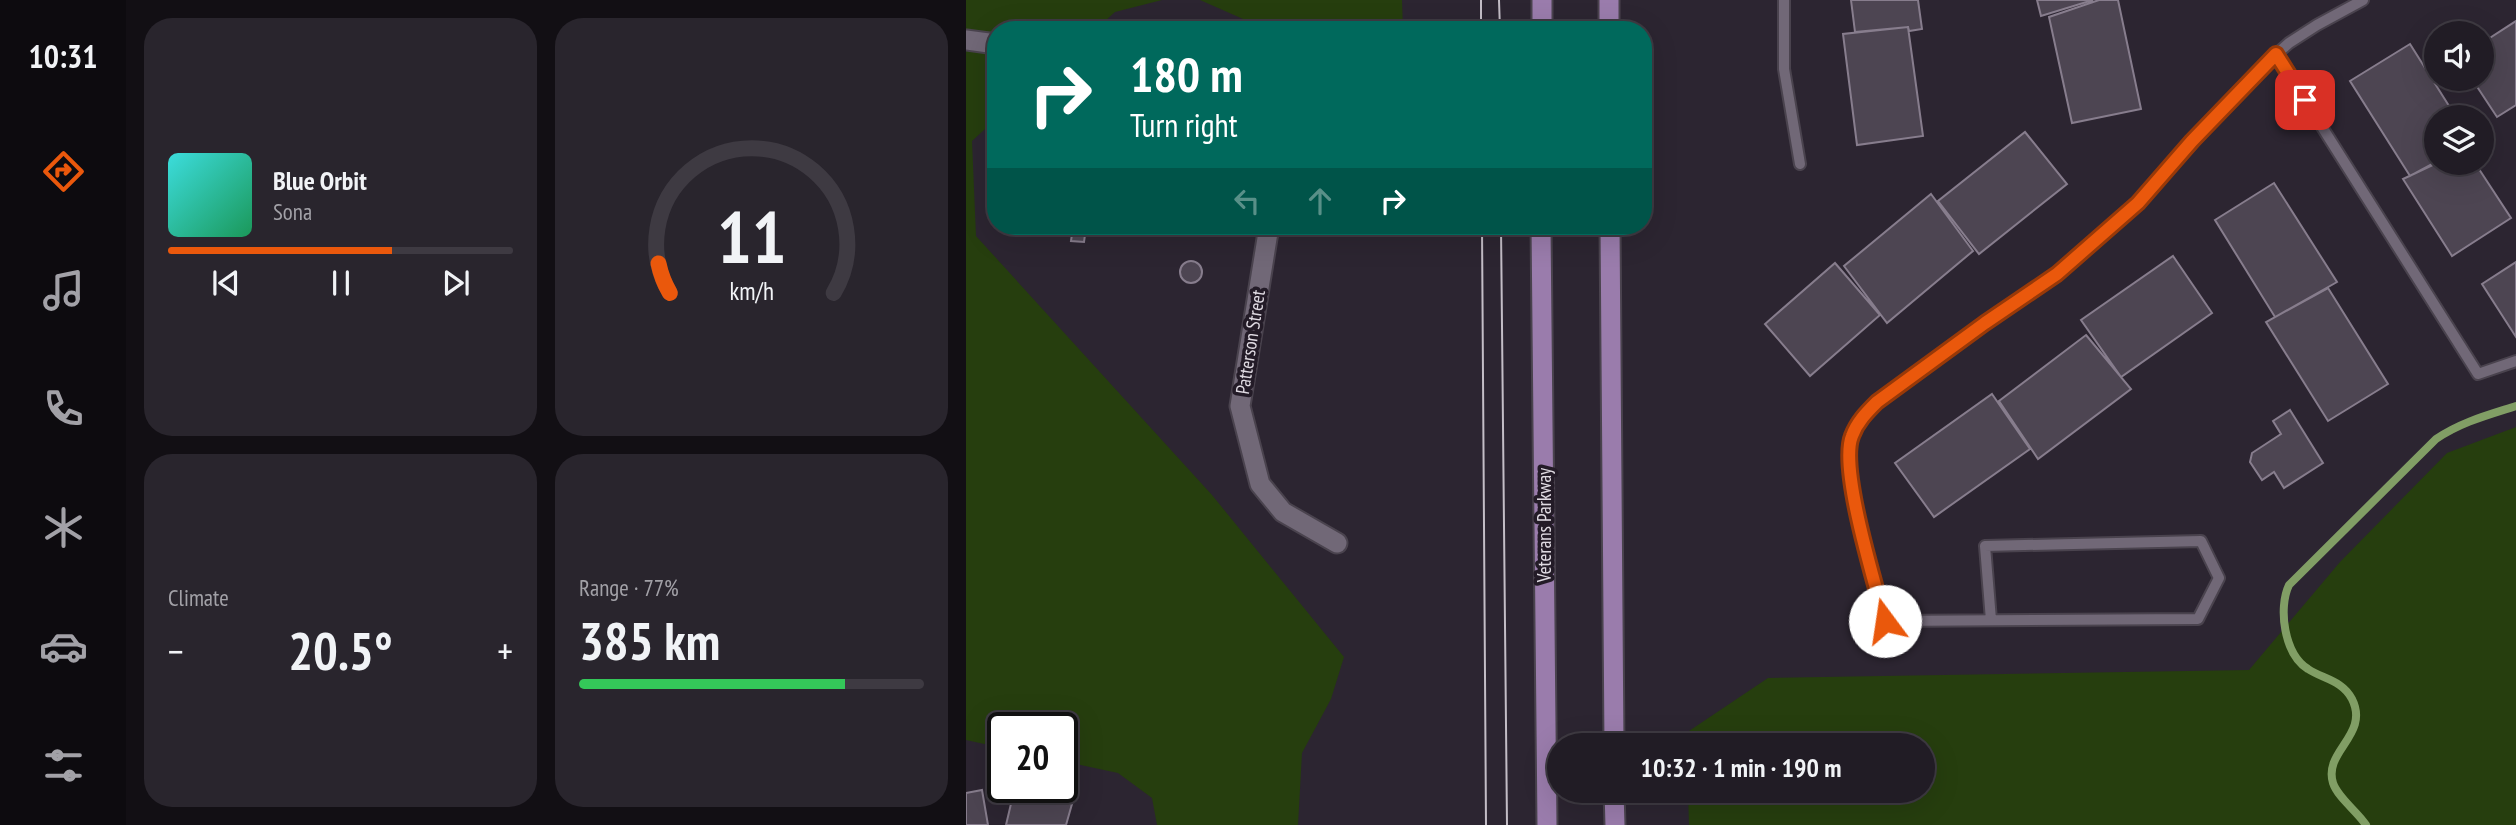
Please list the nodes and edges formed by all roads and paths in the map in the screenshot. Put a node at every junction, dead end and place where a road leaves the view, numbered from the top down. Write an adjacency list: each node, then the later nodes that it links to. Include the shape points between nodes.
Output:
1 (1542, 0): 5 (main road)
2 (1609, 0): 6 (main road)
3 (1784, 0): 10 (lane, via 1784,69)
4 (2363, 0): 9 (lane, via 2316,24)
5 (1542, 21)
6 (1609, 21)
7 (966, 40): 8 (street)
8 (987, 43)
9 (2276, 54): 14 (lane, via 2479,374); 16 (lane, via 2138,203 2057,274 1877,402 1863,415 1851,438 1851,484 1885,621)
10 (1800, 164)
11 (1268, 235): 15 (street, Patterson Street, via 1240,406 1260,484 1283,512)
12 (1541, 235): 19 (main road, Veterans Parkway)
13 (1610, 235): 17 (main road)
14 (2516, 361)
15 (1337, 543)
16 (1991, 620): 16 (lane, via 2198,618 2219,578 2201,541 1984,546)
17 (1614, 733)
18 (1614, 803): 20 (main road)
19 (1547, 825)
20 (1615, 825)

